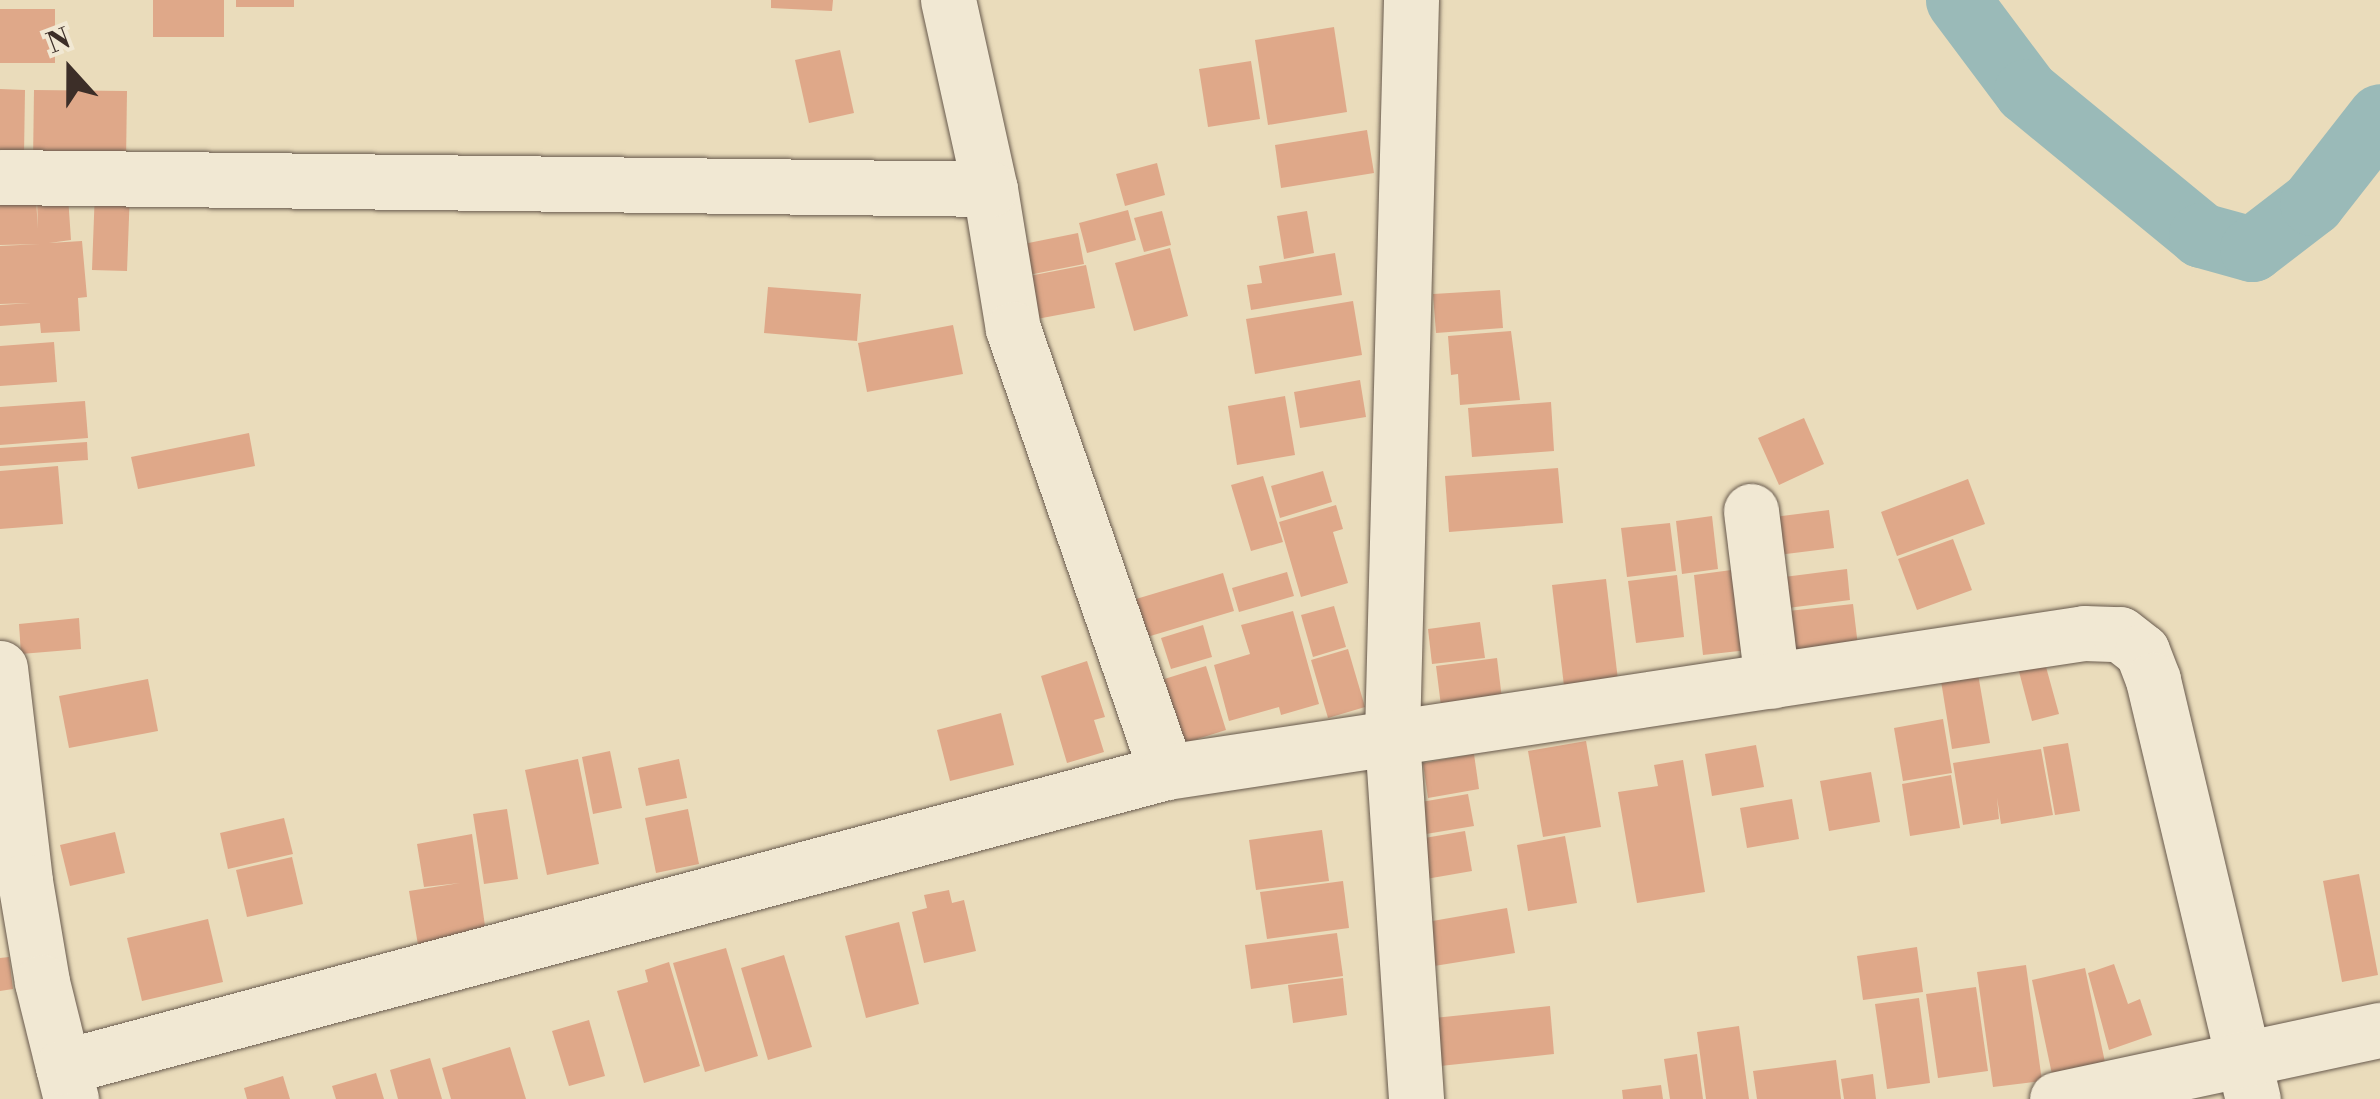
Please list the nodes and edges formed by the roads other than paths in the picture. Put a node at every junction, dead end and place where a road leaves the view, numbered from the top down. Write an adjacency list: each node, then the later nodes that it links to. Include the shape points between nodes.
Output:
1 (948, 0): 4 (street)
2 (1411, 0): 8 (street)
3 (0, 177): 4 (street)
4 (990, 189): 9 (street, via 1013,330)
5 (1751, 511): 7 (street)
6 (0, 668): 12 (street, via 25,881)
7 (1772, 681): 8 (street); 11 (street, via 2084,633 2120,634 2142,651)
8 (1392, 737): 9 (street); 13 (street)
9 (1166, 772): 12 (street)
10 (2380, 1030): 11 (street)
11 (2248, 1080): 14 (street)
12 (68, 1083)
13 (1416, 1099)
14 (2057, 1099)

